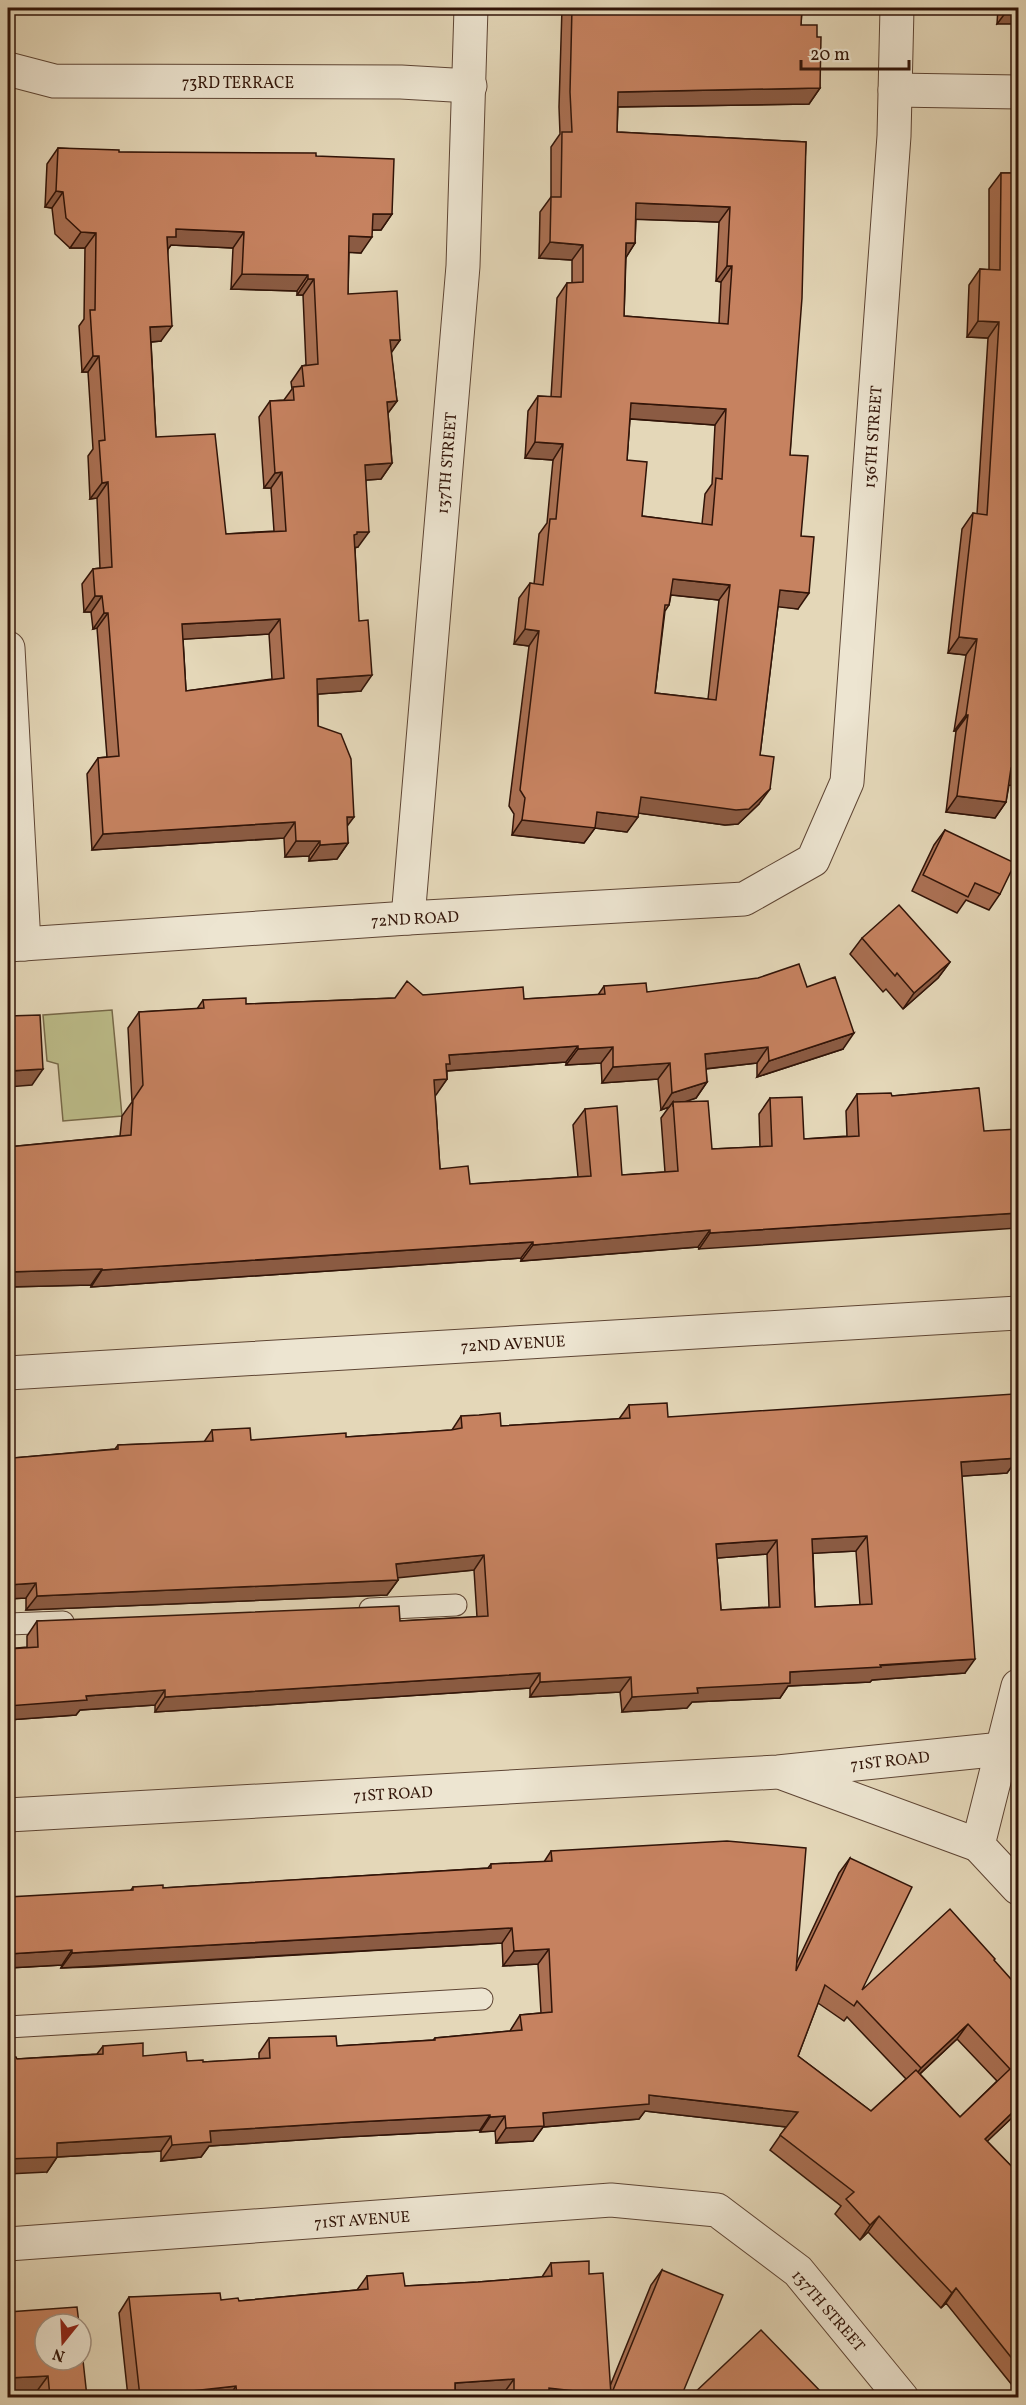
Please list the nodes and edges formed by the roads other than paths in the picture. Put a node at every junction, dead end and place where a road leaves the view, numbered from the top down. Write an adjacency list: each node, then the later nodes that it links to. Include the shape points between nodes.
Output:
1 (471, 8): 4 (street, 137TH STREET)
2 (897, 8): 5 (street, 136TH STREET)
3 (8, 69): 4 (street, 73RD TERRACE, via 54,81 401,82)
4 (470, 86): 9 (street, 137TH STREET, via 463,266)
5 (895, 90): 6 (street); 8 (street, 136TH STREET, via 847,782)
6 (1018, 92)
7 (8, 648): 10 (street)
8 (813, 860): 9 (street, 72ND ROAD, via 744,899)
9 (408, 918): 10 (street, 72ND ROAD)
10 (16, 945)
11 (1018, 1313): 12 (street, 72ND AVENUE)
12 (8, 1373)
13 (456, 1605): 14 (lane)
14 (350, 1609)
15 (78, 1621): 16 (lane)
16 (8, 1624)
17 (1018, 1686): 18 (street)
18 (1002, 1749): 19 (street, 71ST ROAD); 21 (street)
19 (778, 1772): 20 (street, 71ST ROAD); 21 (street, 71ST ROAD)
20 (8, 1815)
21 (978, 1845): 22 (street)
22 (1018, 1888)
23 (482, 1999): 24 (lane)
24 (8, 2027)
25 (717, 2210): 26 (street, 71ST AVENUE, via 610,2200); 27 (street, 137TH STREET, via 798,2271)
26 (8, 2244)
27 (902, 2397)

